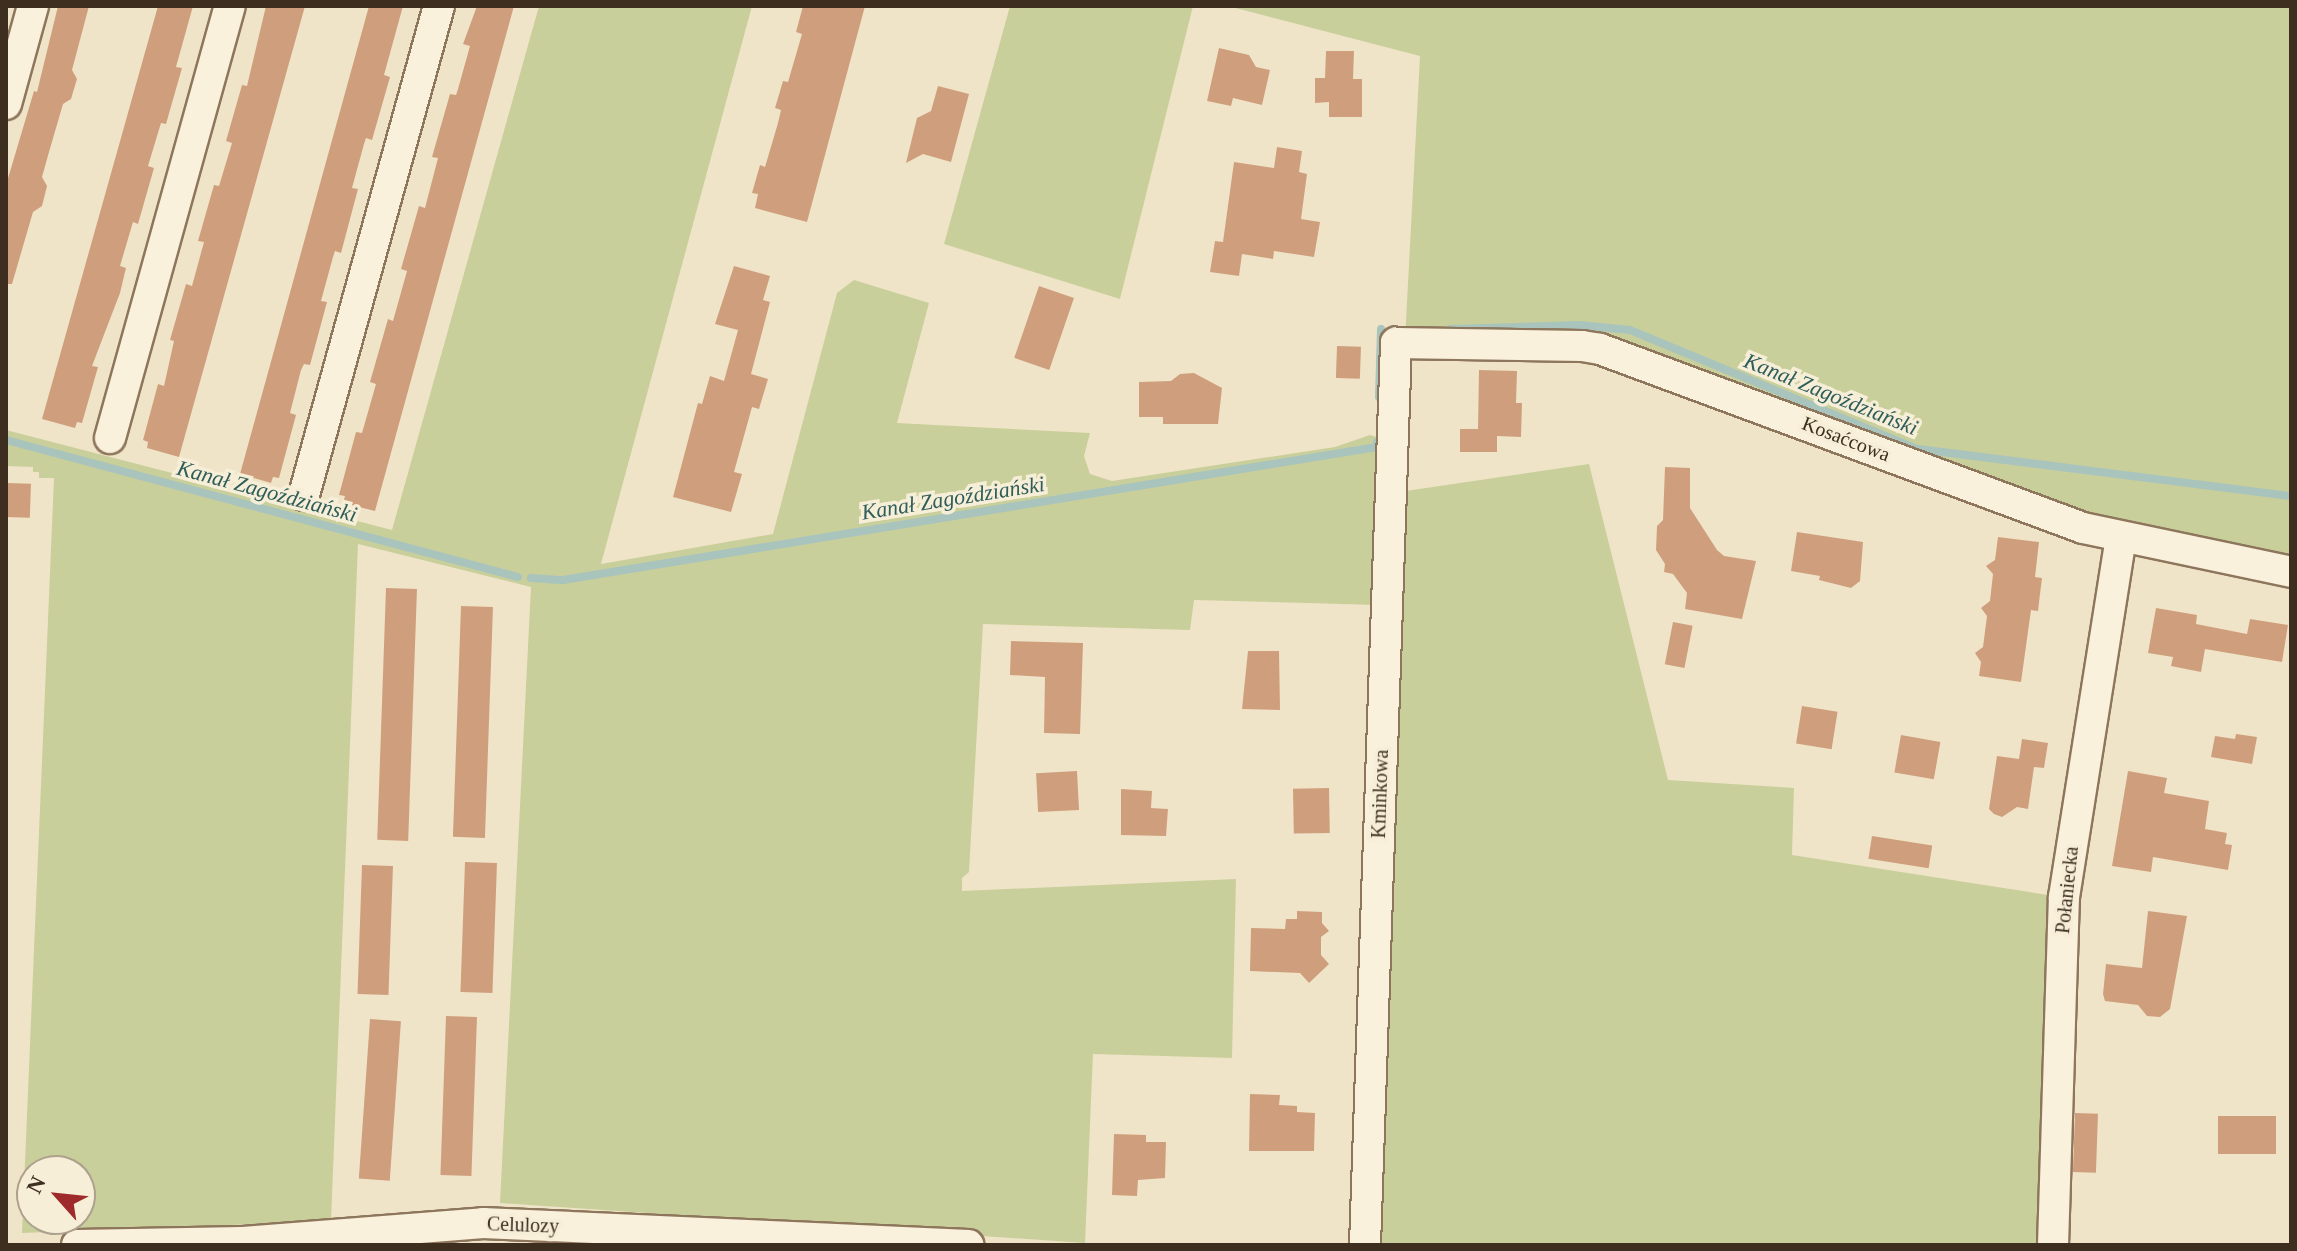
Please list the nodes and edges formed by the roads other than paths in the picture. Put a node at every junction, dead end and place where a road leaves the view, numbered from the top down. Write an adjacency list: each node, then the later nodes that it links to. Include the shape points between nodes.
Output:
1 (33, 6): 4 (street)
2 (230, 6): 6 (street)
3 (439, 6): 7 (street)
4 (6, 104)
5 (1396, 343): 8 (street, Kosaćcowa, via 1600,349); 13 (street, Kminkowa)
6 (110, 438)
7 (304, 495)
8 (2121, 538): 9 (street, Kosaćcowa); 14 (street, Połaniecka, via 2064,897)
9 (2291, 572)
10 (482, 1234): 11 (street, Celulozy); 12 (street, Celulozy)
11 (77, 1245)
12 (969, 1245)
13 (1365, 1245)
14 (2053, 1245)

